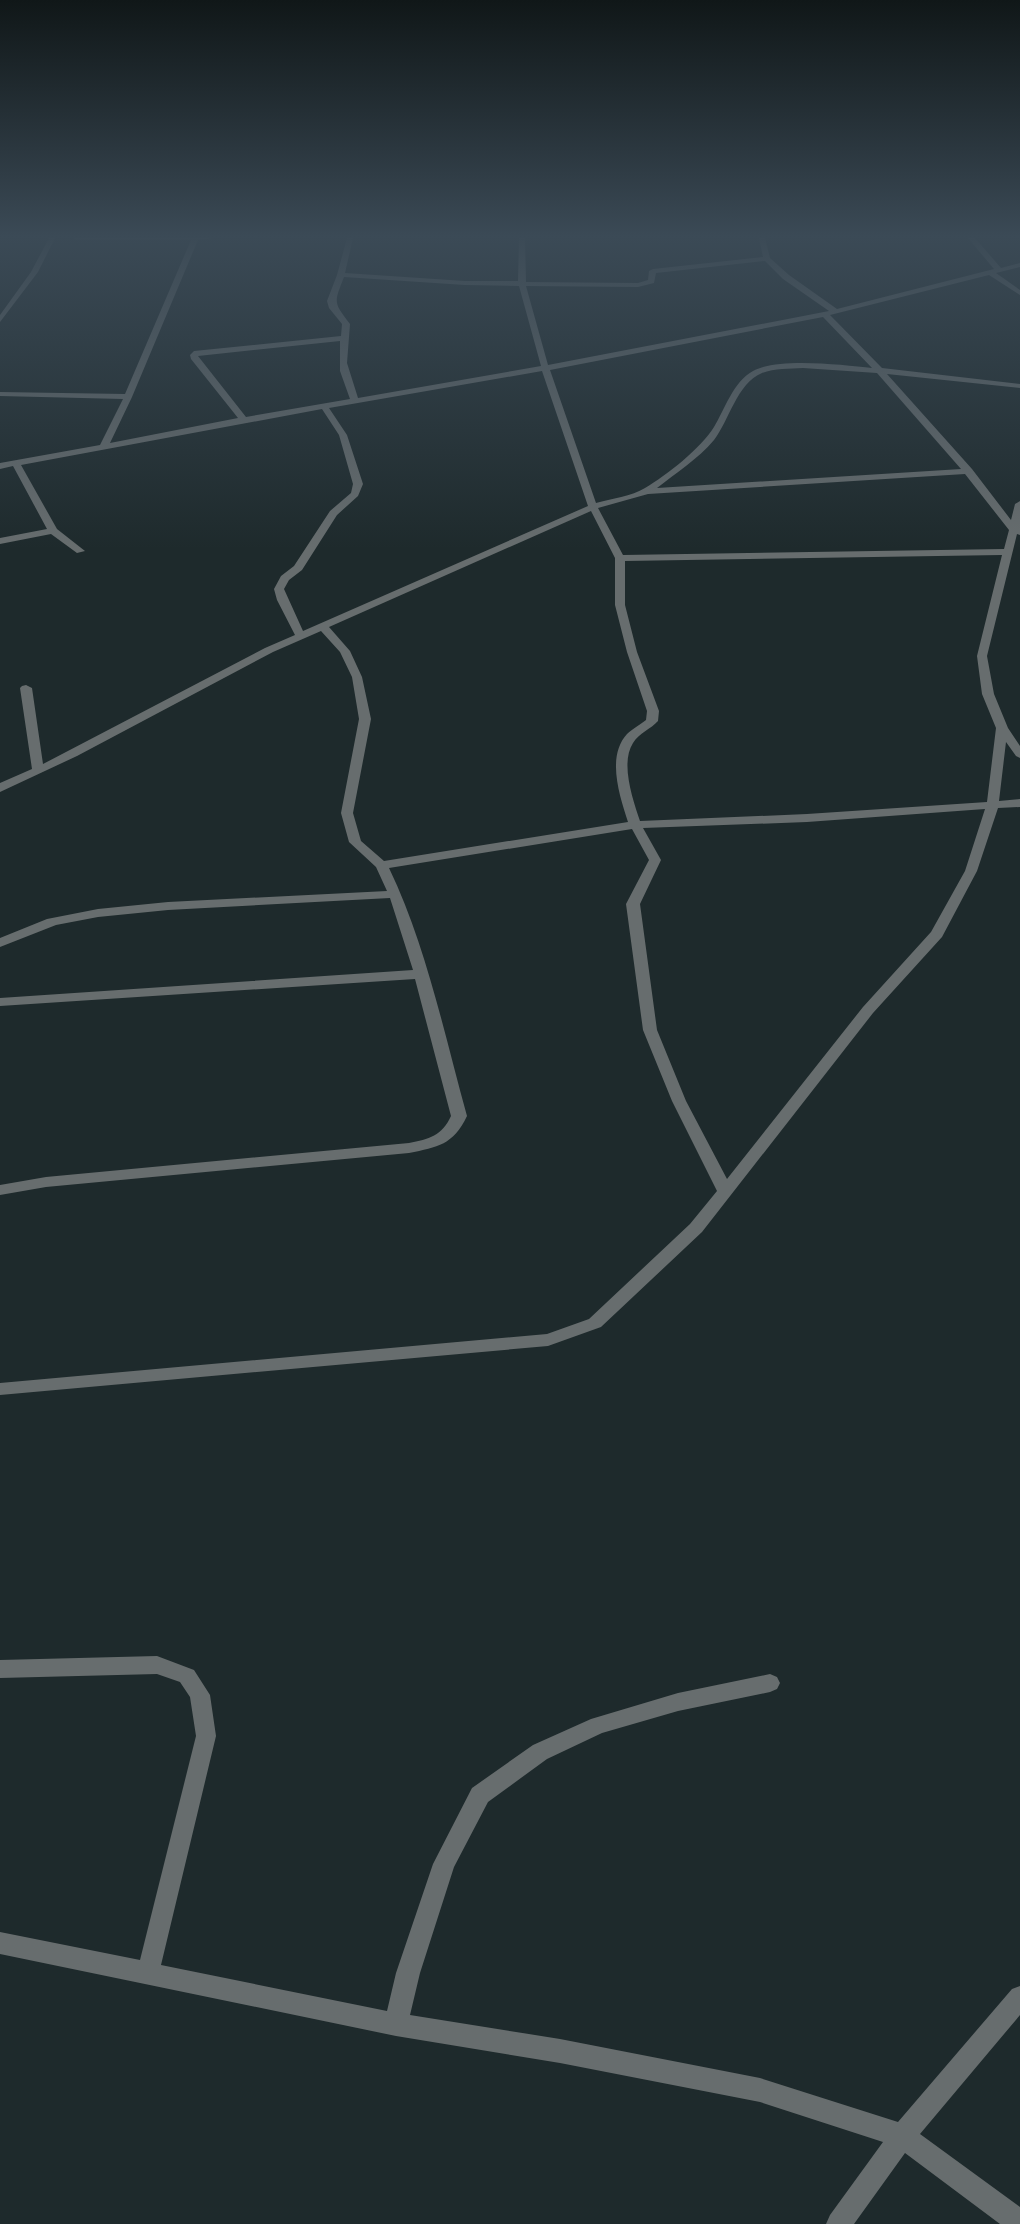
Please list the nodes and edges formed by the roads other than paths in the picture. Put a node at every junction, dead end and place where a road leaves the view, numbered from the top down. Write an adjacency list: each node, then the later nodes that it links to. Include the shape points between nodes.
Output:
1 (151, 342): 11 (street)
2 (307, 342): 14 (street, via 194,356)
3 (343, 342): 12 (street, via 344,378)
4 (538, 342): 7 (street)
5 (681, 342): 7 (street)
6 (853, 342): 8 (street)
7 (545, 368): 12 (street); 21 (street)
8 (882, 371): 9 (street); 18 (street); 19 (street, via 795,366 757,371 733,400 709,441)
9 (1020, 386)
10 (0, 394): 11 (street)
11 (128, 397): 15 (street)
12 (355, 401): 13 (street)
13 (324, 406): 14 (street); 29 (street, via 343,435 358,484 355,494 333,513 298,568 279,589)
14 (244, 420): 15 (street)
15 (104, 447): 16 (street)
16 (16, 463): 17 (street); 22 (street)
17 (0, 466)
18 (969, 471): 19 (street); 23 (street)
19 (647, 491): 21 (street)
20 (1020, 504): 23 (street)
21 (592, 507): 27 (street); 28 (street)
22 (53, 531): 24 (street); 25 (street)
23 (1016, 531): 26 (street)
24 (0, 541)
25 (80, 551)
26 (1008, 552): 27 (street); 31 (street, via 982,656 988,694)
27 (620, 558): 37 (street, via 620,605 654,711 652,721 623,748 623,781)
28 (324, 628): 29 (street); 38 (street, via 345,651 357,677 365,719 347,813 355,842)
29 (301, 637): 33 (street)
30 (26, 688): 33 (street)
31 (1002, 728): 32 (street); 36 (street)
32 (1020, 754)
33 (38, 771): 34 (street)
34 (0, 788)
35 (1020, 803): 36 (street)
36 (993, 804): 37 (street, via 807,818); 44 (street, via 971,871 937,934 868,1010)
37 (636, 825): 38 (street); 44 (street, via 655,860 633,904 650,1030 679,1101)
38 (381, 865): 39 (street)
39 (394, 894): 40 (street, via 98,913 52,922); 41 (street)
40 (0, 943)
41 (421, 974): 42 (street); 43 (street, via 459,1116 452,1133 436,1142 409,1148 46,1182)
42 (0, 1002)
43 (0, 1190)
44 (725, 1191): 45 (street, via 696,1228 595,1323 548,1340)
45 (0, 1389)
46 (0, 1669): 49 (street, via 157,1665 187,1676 200,1695 206,1736)
47 (770, 1683): 51 (street, via 678,1702 598,1725 540,1752 480,1795 444,1864 408,1973)
48 (0, 1943): 49 (street)
49 (148, 1973): 51 (street)
50 (1020, 1997): 52 (street)
51 (396, 2024): 52 (street, via 760,2090)
52 (902, 2136): 53 (street); 54 (street)
53 (1020, 2223)
54 (839, 2224)

